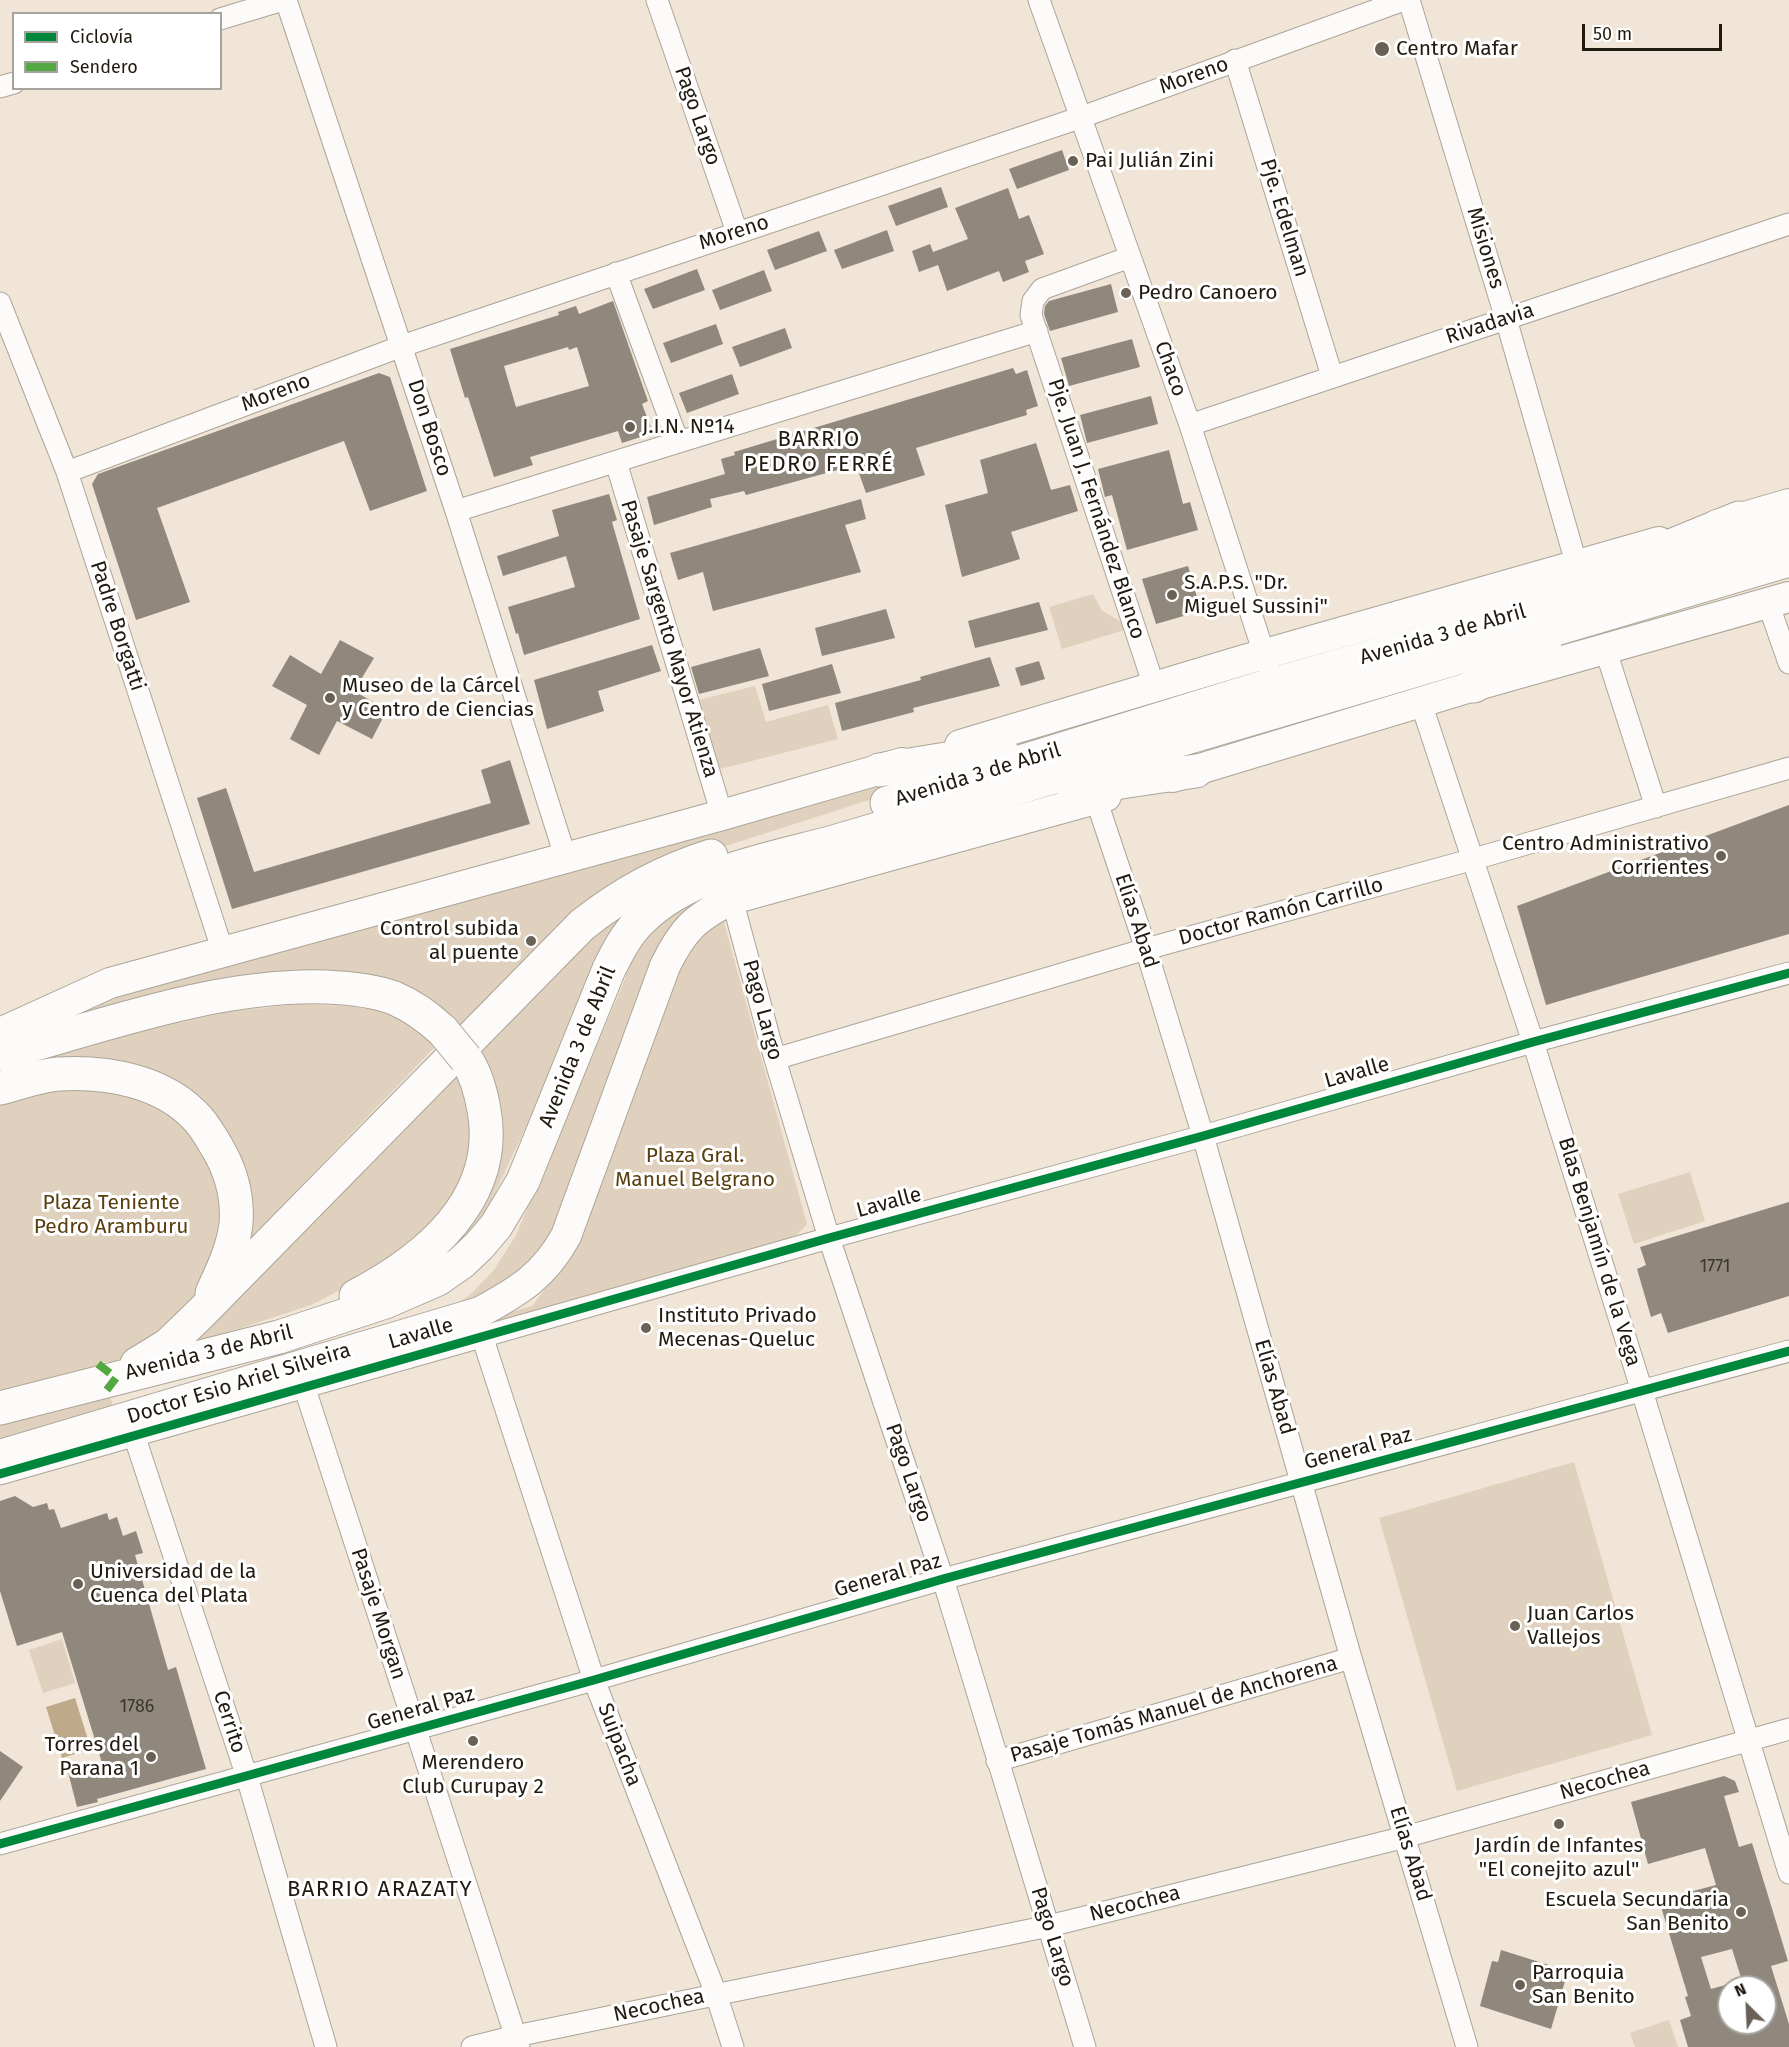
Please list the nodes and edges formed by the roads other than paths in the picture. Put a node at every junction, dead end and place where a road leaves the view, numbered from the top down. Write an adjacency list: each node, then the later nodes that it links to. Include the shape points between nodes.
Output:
1 (285, 0): 6 (street); 16 (street, Don Bosco)
2 (657, 0): 10 (street, Pago Largo)
3 (1039, 0): 8 (street, Chaco)
4 (1404, 0): 7 (street, Moreno)
5 (1409, 0): 14 (street, Misiones)
6 (222, 18)
7 (1235, 60): 8 (street, Moreno); 17 (street, Pje. Edelman)
8 (1079, 118): 10 (street, Moreno); 11 (street, Chaco)
9 (1789, 224): 14 (street, Rivadavia)
10 (737, 232): 12 (street, Moreno)
11 (1130, 257): 15 (street, Pje. Juan J. Fernández Blanco, via 1042,289 1033,301 1031,315); 18 (street, Chaco)
12 (616, 273): 16 (street, Moreno); 19 (street)
13 (0, 303): 21 (street, Padre Borgatti)
14 (1506, 319): 17 (street, Rivadavia); 27 (street, Misiones)
15 (1037, 332): 19 (street); 33 (street, Pje. Juan J. Fernández Blanco)
16 (402, 346): 21 (street, Moreno); 23 (street, Don Bosco)
17 (1332, 376): 18 (street, Rivadavia)
18 (1190, 424): 31 (street, Chaco)
19 (678, 442): 20 (street)
20 (616, 462): 23 (street); 43 (street, Pasaje Sargento Mayor Atienza)
21 (67, 472): 49 (street, Padre Borgatti)
22 (1789, 504): 24 (main road, Avenida 3 de Abril)
23 (456, 511): 45 (street, Don Bosco)
24 (1739, 518): 27 (main road, Avenida 3 de Abril); 29 (highway, via 1643,557 1508,603)
25 (1789, 536): 29 (highway, Avenida 3 de Abril)
26 (1776, 564): 34 (highway, via 1662,612 1530,654); 35 (highway, Avenida 3 de Abril)
27 (1576, 566): 31 (main road, Avenida 3 de Abril)
28 (1778, 600): 30 (main road); 32 (street)
29 (1416, 643): 35 (highway, Avenida 3 de Abril)
30 (1605, 648): 34 (main road); 42 (street)
31 (1264, 654): 33 (main road, Avenida 3 de Abril); 35 (street, Chaco)
32 (1789, 663)
33 (1155, 686): 39 (main road, Avenida 3 de Abril)
34 (1474, 686): 36 (main road)
35 (1270, 695): 37 (street, Chaco); 39 (highway, via 1163,709 1015,748); 44 (highway, Avenida 3 de Abril); 58 (highway, Avenida 3 de Abril, via 695,861 624,894 559,946)
36 (1421, 703): 37 (main road); 46 (street, Blas Benjamín de la Vega)
37 (1292, 741): 40 (main road)
38 (1789, 768): 42 (street, Doctor Ramón Carrillo)
39 (879, 770): 43 (main road, Avenida 3 de Abril)
40 (1196, 771): 41 (main road); 44 (highway, via 1121,782 918,830)
41 (1096, 799): 47 (main road); 48 (street, Elías Abad)
42 (1656, 807): 46 (street, Doctor Ramón Carrillo)
43 (722, 816): 45 (main road, Avenida 3 de Abril)
44 (837, 841): 60 (highway, Avenida 3 de Abril, via 691,885 661,902 627,936 609,969 523,1180 496,1226 479,1246 461,1263 427,1284)
45 (566, 859): 49 (main road, Avenida 3 de Abril)
46 (1474, 859): 48 (street, Doctor Ramón Carrillo); 52 (street, Blas Benjamín de la Vega)
47 (732, 899): 54 (street, Pago Largo); 67 (main road, Doctor Esio Ariel Silveira, via 702,915 673,949 566,1236 543,1270 512,1295 480,1312)
48 (1146, 949): 54 (street, Doctor Ramón Carrillo); 56 (street, Elías Abad)
49 (223, 952): 51 (main road, Avenida 3 de Abril, via 110,983)
50 (1789, 973): 52 (street, Lavalle)
51 (0, 1033)
52 (1533, 1042): 56 (street, Lavalle); 64 (street, Blas Benjamín de la Vega)
53 (0, 1054): 60 (highway, bridge, via 225,994 293,987 355,989 392,997 428,1017 443,1031 466,1059 478,1084 486,1141 477,1181 456,1219 424,1251 371,1288)
54 (775, 1059): 57 (street, Pago Largo)
55 (0, 1088): 58 (highway, via 57,1074 120,1078 165,1092 199,1119 229,1171 236,1206 231,1246)
56 (1203, 1136): 57 (street, Lavalle); 69 (street, Elías Abad)
57 (829, 1238): 59 (street, Lavalle); 70 (street, Pago Largo)
58 (203, 1311): 62 (highway, Avenida 3 de Abril, via 168,1345)
59 (482, 1336): 63 (street, Lavalle); 72 (street, Suipacha)
60 (279, 1337): 62 (highway, Avenida 3 de Abril)
61 (1789, 1350): 64 (street, General Paz)
62 (111, 1379): 65 (highway)
63 (304, 1386): 66 (street, Lavalle); 73 (street, Pasaje Morgan)
64 (1642, 1391): 69 (street, General Paz); 75 (street, Blas Benjamín de la Vega)
65 (0, 1408)
66 (134, 1435): 68 (street, Lavalle); 77 (street, Cerrito)
67 (0, 1455)
68 (0, 1474)
69 (1302, 1483): 70 (street, General Paz); 71 (street, Elías Abad)
70 (943, 1579): 72 (street, General Paz); 76 (street, Pago Largo)
71 (1351, 1658): 76 (street, Pasaje Tomás Manuel de Anchorena); 78 (street, Elías Abad)
72 (594, 1680): 73 (street, General Paz); 82 (street, Suipacha)
73 (415, 1729): 77 (street, General Paz); 83 (street, Pasaje Morgan)
74 (1789, 1729): 75 (street, Necochea)
75 (1748, 1741): 78 (street, Necochea); 80 (street, Blas Benjamín de la Vega)
76 (997, 1761): 81 (street, Pago Largo)
77 (247, 1777): 79 (street, General Paz); 84 (street, Cerrito)
78 (1405, 1837): 81 (street, Necochea); 88 (street, Elías Abad)
79 (0, 1844)
80 (1789, 1874)
81 (1049, 1926): 82 (street, Necochea); 87 (street, Pago Largo)
82 (716, 1994): 83 (street, Necochea); 86 (street, Suipacha)
83 (517, 2042): 85 (street, Necochea)
84 (326, 2047)
85 (472, 2047)
86 (733, 2047)
87 (1085, 2047)
88 (1467, 2047)

